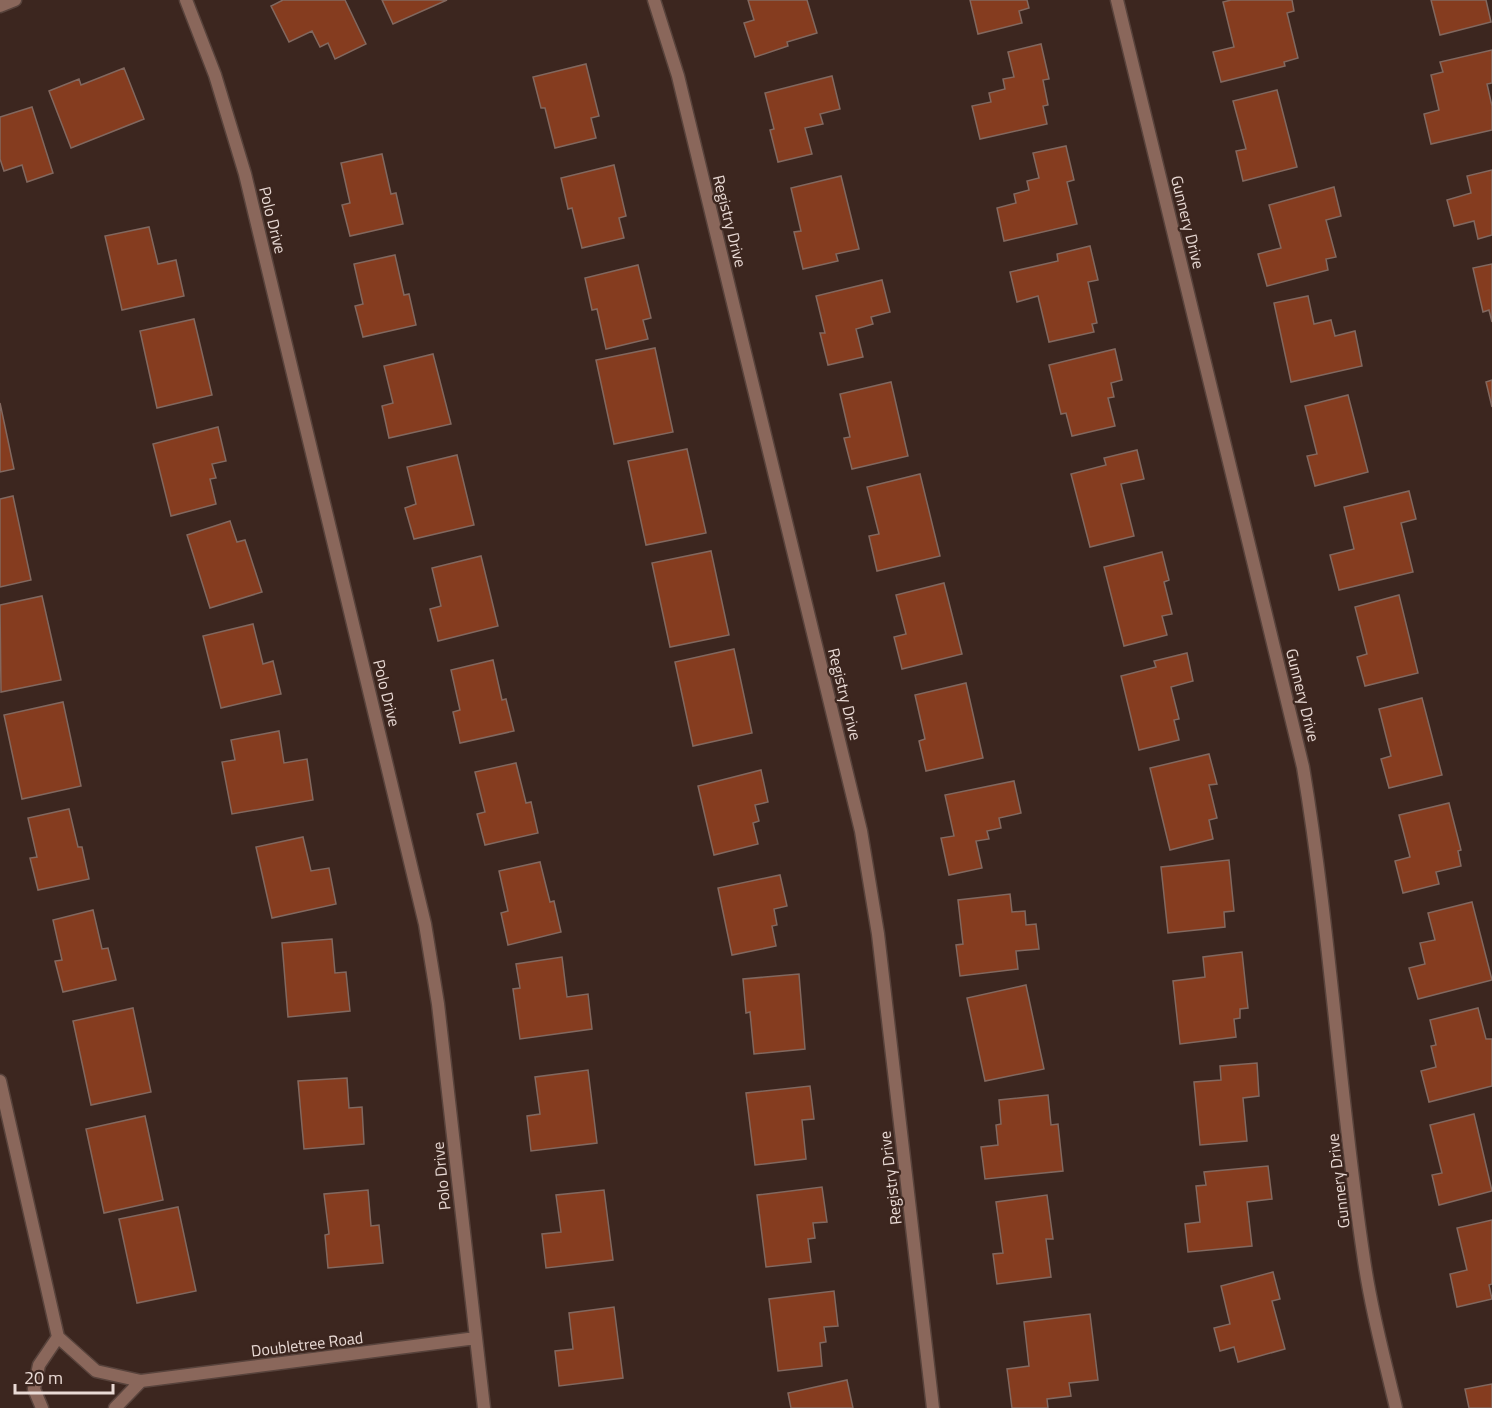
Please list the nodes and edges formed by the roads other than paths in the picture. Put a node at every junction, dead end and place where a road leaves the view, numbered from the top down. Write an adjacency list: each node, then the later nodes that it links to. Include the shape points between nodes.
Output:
1 (15, 0): 5 (street)
2 (186, 0): 8 (street, Polo Drive, via 216,75 244,174 426,924)
3 (654, 0): 13 (street, Registry Drive, via 678,76 861,831 878,934)
4 (1117, 0): 14 (street, Gunnery Drive, via 1303,767 1315,838 1363,1254)
5 (0, 6)
6 (0, 1081): 7 (street)
7 (58, 1337): 9 (street, Doubletree Road, via 96,1371); 10 (street, via 39,1365 34,1389)
8 (476, 1338): 9 (street, Doubletree Road); 12 (street, Polo Drive)
9 (141, 1381): 11 (street)
10 (42, 1408)
11 (115, 1408)
12 (484, 1408)
13 (933, 1408)
14 (1396, 1408)

